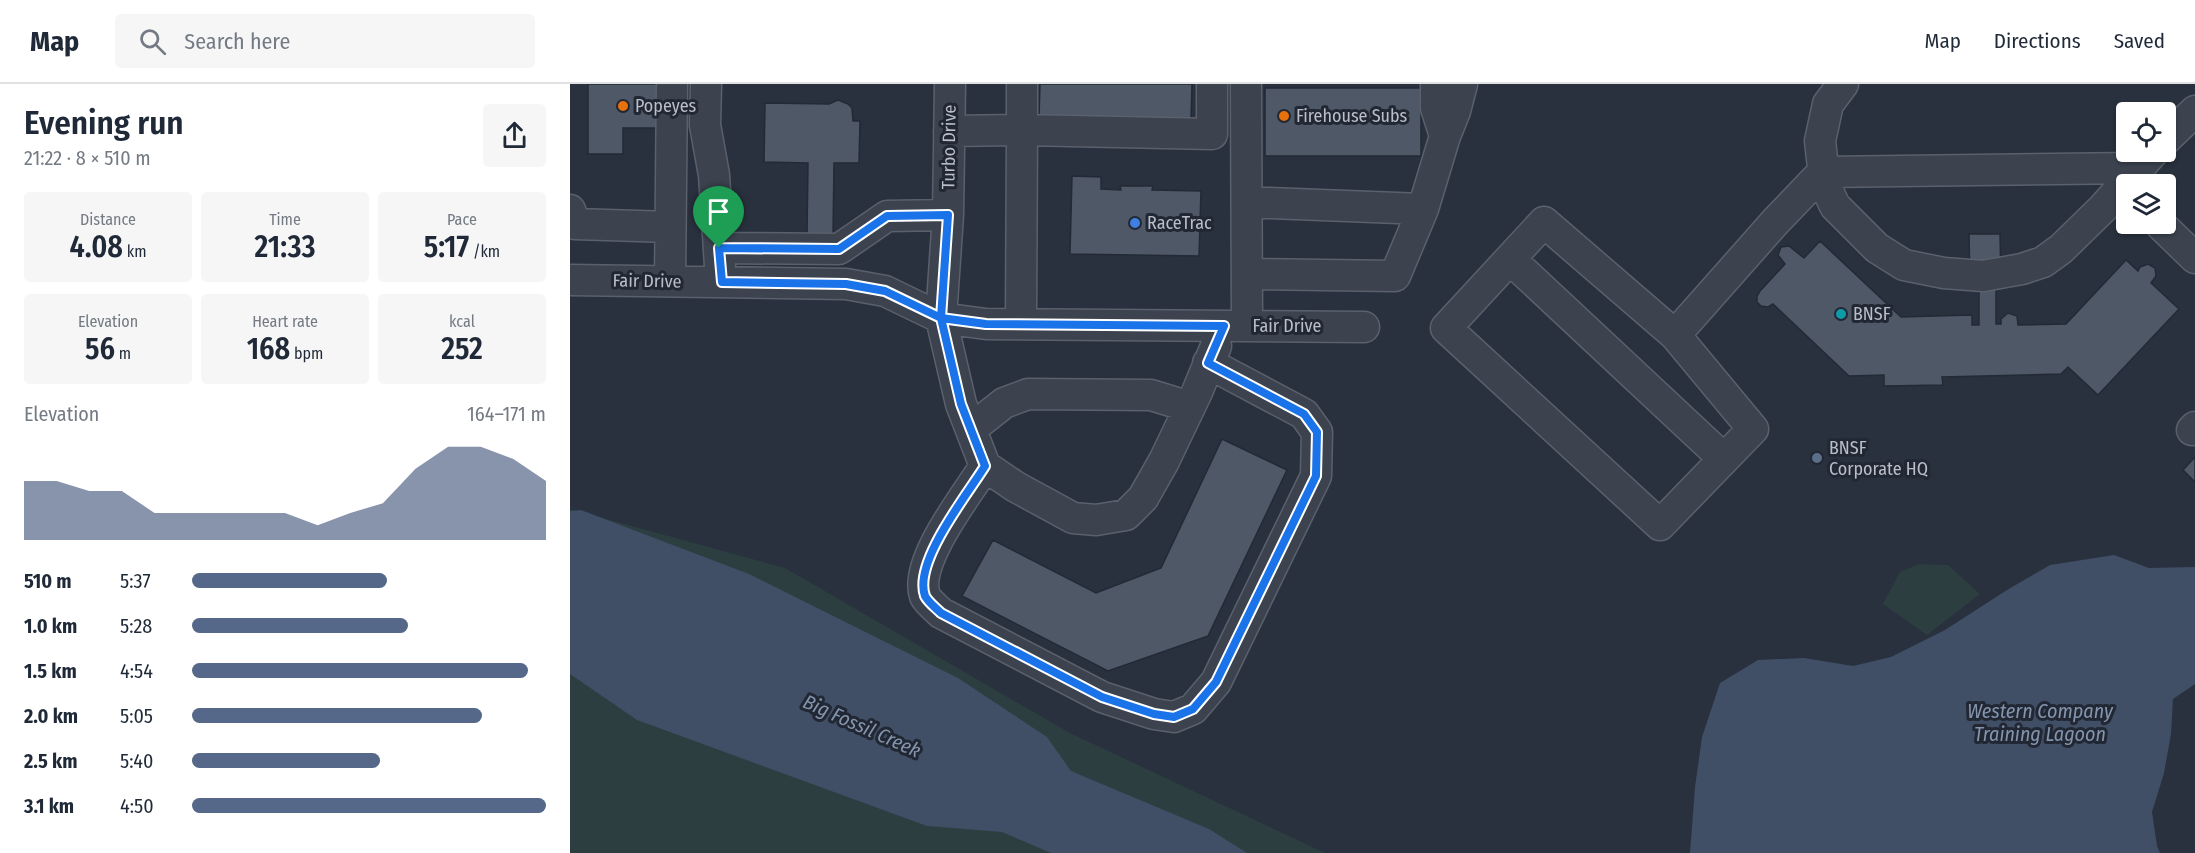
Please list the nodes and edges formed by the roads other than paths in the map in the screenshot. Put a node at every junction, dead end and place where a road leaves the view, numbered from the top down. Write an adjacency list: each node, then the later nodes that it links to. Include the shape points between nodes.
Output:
1 (672, 84): 22 (street)
2 (706, 84): 24 (street, via 705,125 714,175)
3 (950, 84): 13 (street, Turbo Drive)
4 (1022, 84): 12 (street)
5 (1212, 84): 12 (street, via 1212,134)
6 (1246, 84): 18 (street)
7 (1436, 84): 14 (street, via 1436,108)
8 (1462, 84): 14 (street)
9 (1843, 84): 15 (street, via 1828,104 1820,141)
10 (2195, 111): 11 (street)
11 (2176, 129)
12 (1022, 130): 13 (street); 32 (street)
13 (949, 131): 21 (street, Turbo Drive)
14 (1445, 136): 19 (street)
15 (1823, 172): 16 (street); 17 (street, via 1835,206 1877,248 1904,265 1983,276 2043,262); 35 (street)
16 (2135, 174)
17 (2116, 194)
18 (1246, 202): 19 (street); 27 (street)
19 (1423, 208): 27 (street, via 1395,276)
20 (570, 210): 22 (street, via 575,224)
21 (948, 215): 24 (street, via 887,216 839,249); 31 (street, Turbo Drive)
22 (670, 227): 29 (street)
23 (2170, 234): 25 (street)
24 (719, 248): 30 (street)
25 (2195, 258)
26 (1510, 259): 35 (street, via 1544,222); 39 (street); 39 (street, via 1446,328 1660,525)
27 (1247, 274): 33 (street)
28 (570, 280): 29 (street, Fair Drive)
29 (670, 281): 30 (street, Fair Drive)
30 (722, 282): 31 (street, Fair Drive, via 846,284 885,291)
31 (941, 318): 32 (street, Fair Drive); 38 (street, Turbo Drive, via 961,404)
32 (1021, 324): 33 (street, Fair Drive)
33 (1236, 326): 34 (street, Fair Drive); 36 (street)
34 (1364, 327)
35 (1675, 335): 39 (street, via 1753,429)
36 (1208, 363): 37 (street); 40 (street, via 1304,414 1317,432 1316,476 1216,682 1193,709 1174,717 1102,697 941,613 926,598 922,579 936,540)
37 (1190, 407): 38 (street, via 1151,395 1028,394 1004,403); 40 (street, via 1143,498 1125,515 1096,520 1073,518)
38 (971, 429): 40 (street, Turbo Drive)
39 (1724, 459)
40 (985, 466)

